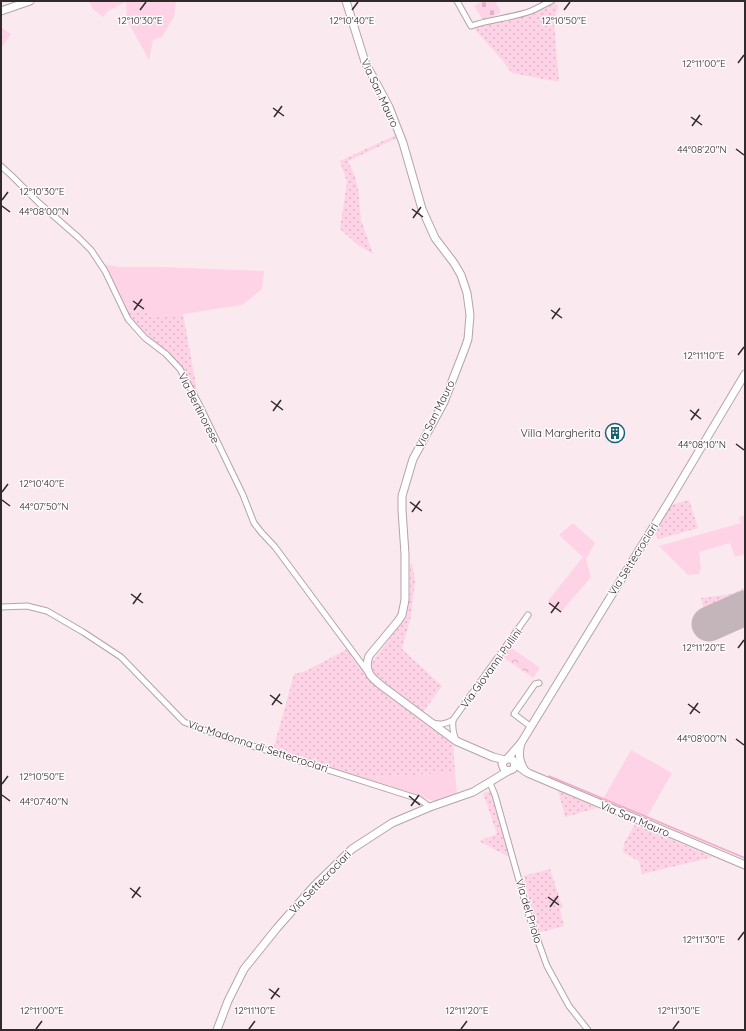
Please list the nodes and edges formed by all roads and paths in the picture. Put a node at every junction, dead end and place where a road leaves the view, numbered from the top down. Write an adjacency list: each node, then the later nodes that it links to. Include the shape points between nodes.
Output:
1 (30, 1): 5 (main road)
2 (346, 1): 10 (main road, Via San Mauro, via 365,62 389,107 403,143 422,209 435,238 461,275 470,314 465,348 444,402 413,459 402,496 404,609 398,621 369,656)
3 (457, 1): 4 (street, via 471,26 532,10)
4 (551, 1)
5 (1, 11)
6 (1, 166): 10 (street, Via Bertinorese, via 91,250 105,271 128,319 180,369 243,495 254,523 275,547)
7 (745, 374): 14 (main road, Via Settecrociari)
8 (1, 607): 21 (street, Via Madonna di Settecrociari, via 27,606 47,611 83,632 121,657 184,722 214,734 420,799)
9 (528, 615): 13 (street, Via Giovanni Pullini)
10 (369, 673): 12 (main road, Via San Mauro)
11 (539, 683): 14 (street, via 535,684 514,714)
12 (432, 723): 13 (street); 15 (main road, Via San Mauro)
13 (451, 723): 15 (street, Via Giovanni Pullini); 16 (street)
14 (530, 726): 17 (main road, Via Settecrociari)
15 (445, 732): 16 (main road, Via San Mauro)
16 (456, 741): 18 (main road, Via San Mauro)
17 (520, 742): 18 (main road, Via Settecrociari); 19 (main road, via 519,756)
18 (508, 765): 19 (main road, Via San Mauro); 20 (main road, Via Settecrociari)
19 (525, 772): 22 (main road, Via San Mauro)
20 (492, 781): 21 (main road, Via Settecrociari, via 473,792); 24 (street, Via del Priolo, via 529,916 547,966 569,1006)
21 (430, 807): 23 (main road, Via Settecrociari, via 392,823 352,849 314,886 244,969)
22 (745, 865)
23 (217, 1030)
24 (588, 1030)

